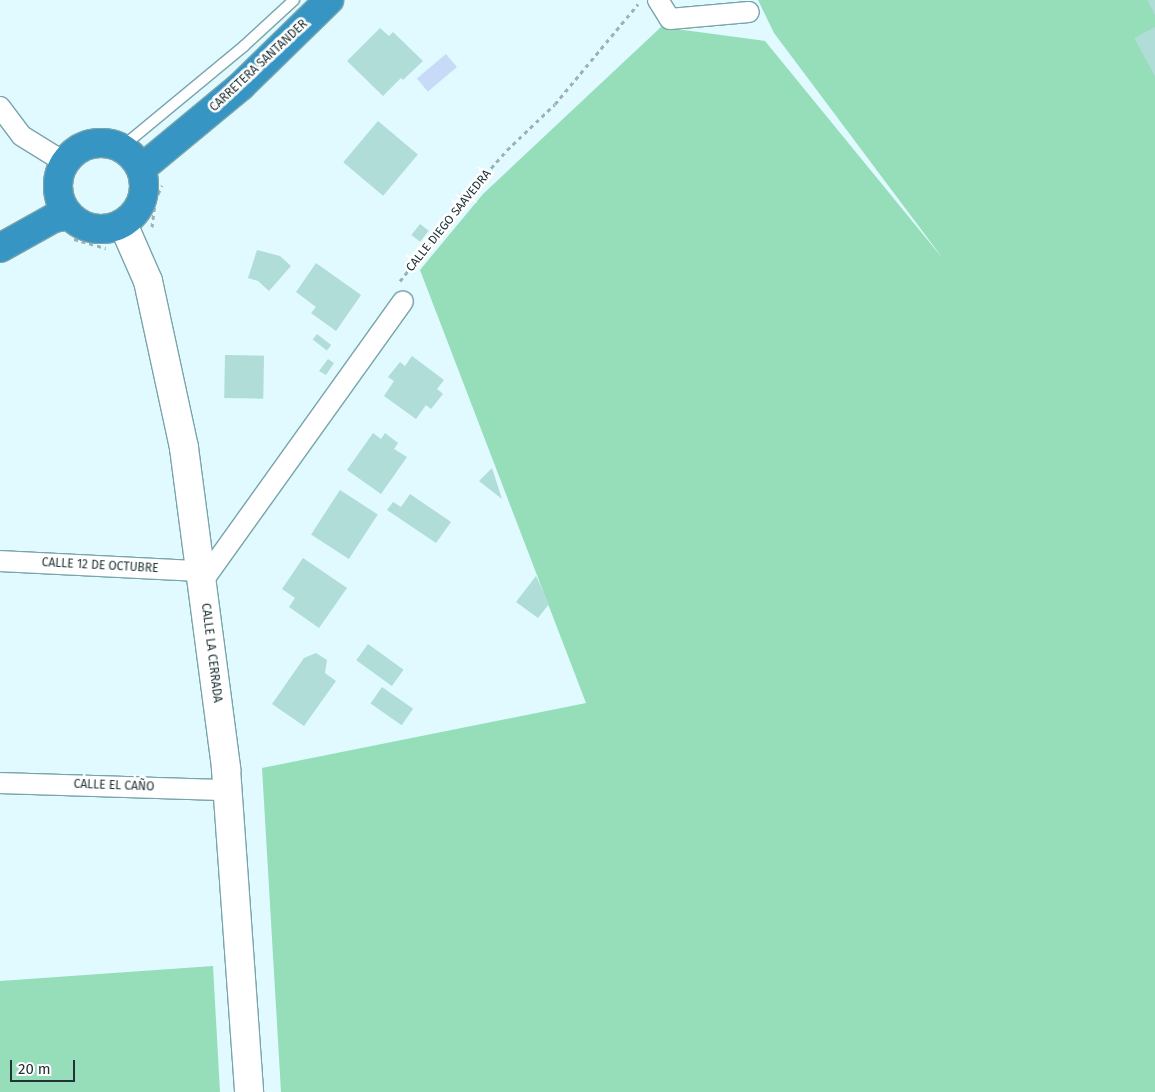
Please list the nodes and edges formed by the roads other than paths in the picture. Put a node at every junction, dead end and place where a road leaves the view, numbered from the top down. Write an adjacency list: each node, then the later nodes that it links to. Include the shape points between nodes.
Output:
1 (294, 0): 6 (lane, CARRETERA SANTANDER)
2 (329, 0): 8 (highway, CARRETERA SANTANDER)
3 (658, 0): 4 (street, via 670,19)
4 (748, 12)
5 (0, 107): 7 (street, via 22,136)
6 (122, 147): 7 (highway, via 100,142 86,145); 8 (highway)
7 (64, 162): 10 (highway, via 58,189)
8 (153, 172): 9 (highway, via 145,182 144,197 138,210)
9 (123, 224): 10 (highway, via 104,230 79,223); 14 (street, CALLE LA CERRADA, via 148,281 156,316 184,448)
10 (70, 227): 11 (highway, via 54,218)
11 (0, 248)
12 (402, 301): 14 (street)
13 (0, 561): 14 (street, CALLE 12 DE OCTUBRE)
14 (201, 576): 16 (street, CALLE LA CERRADA)
15 (0, 783): 16 (street, CALLE EL CAÑO)
16 (227, 790): 17 (street, CALLE LA CERRADA)
17 (249, 1092)

